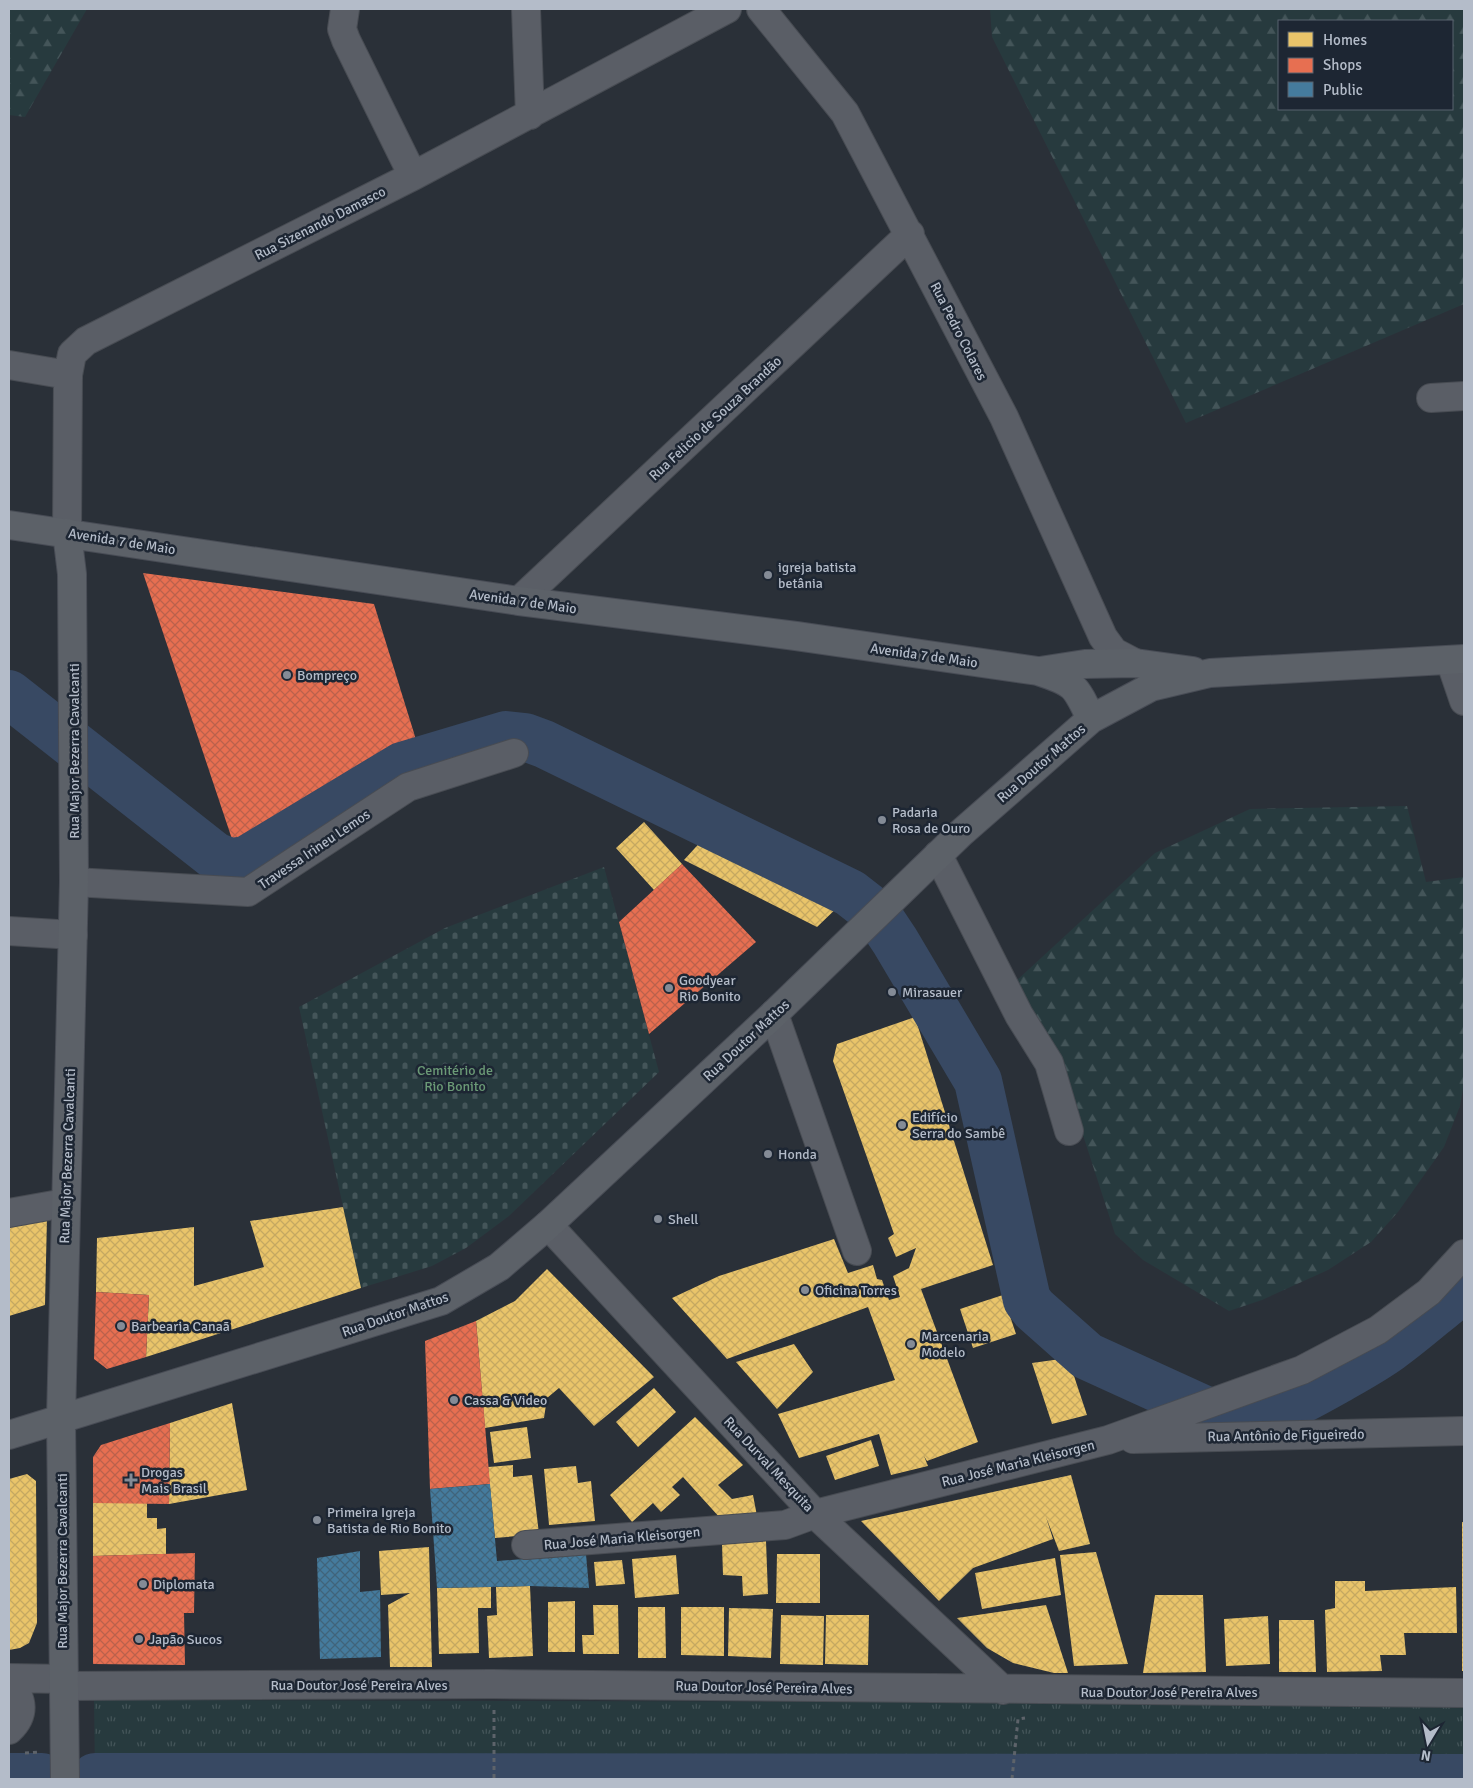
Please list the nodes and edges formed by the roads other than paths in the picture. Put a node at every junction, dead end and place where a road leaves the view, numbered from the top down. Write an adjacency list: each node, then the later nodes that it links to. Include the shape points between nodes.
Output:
1 (345, 9): 6 (street, via 342,29 346,40)
2 (526, 9): 5 (street)
3 (728, 9): 5 (street, Rua Sizenando Damasco)
4 (761, 9): 7 (street, Rua Pedro Colares, via 845,113)
5 (530, 114): 6 (street, Rua Sizenando Damasco)
6 (413, 176): 9 (street, Rua Sizenando Damasco, via 86,341 72,354)
7 (910, 234): 14 (street, Rua Felicio de Souza Brandão); 16 (street, Rua Pedro Colares, via 1004,417 1102,637 1114,652)
8 (9, 365): 9 (street)
9 (68, 375): 13 (street, Rua Sizenando Damasco)
10 (1464, 396): 11 (street)
11 (1431, 398)
12 (9, 525): 13 (main road, Avenida 7 de Maio)
13 (67, 533): 14 (main road, Avenida 7 de Maio); 23 (main road, Rua Major Bezerra Cavalcanti, via 72,574)
14 (520, 601): 17 (main road, Avenida 7 de Maio)
15 (1457, 660): 18 (main road, Rua Doutor Mattos); 19 (street)
16 (1135, 663): 17 (main road, Avenida 7 de Maio, via 1085,664); 18 (main road, Avenida 7 de Maio)
17 (1038, 671): 20 (main road, Avenida 7 de Maio, via 1072,684)
18 (1210, 672): 20 (main road, Rua Doutor Mattos, via 1151,687)
19 (1464, 701)
20 (1090, 719): 22 (main road, Rua Doutor Mattos)
21 (514, 753): 23 (street, Travessa Irineu Lemos, via 408,787 248,892)
22 (938, 855): 26 (main road, Rua Doutor Mattos); 27 (street, via 1019,1015 1049,1063)
23 (74, 882): 25 (main road, Rua Major Bezerra Cavalcanti)
24 (9, 931): 25 (street)
25 (73, 935): 28 (main road, Rua Major Bezerra Cavalcanti)
26 (774, 1014): 30 (main road, Rua Doutor Mattos); 31 (street)
27 (1069, 1132)
28 (65, 1204): 29 (street); 33 (main road, Rua Major Bezerra Cavalcanti)
29 (9, 1214)
30 (548, 1225): 33 (main road, Rua Doutor Mattos, via 499,1267 441,1301); 37 (street, Rua Durval Mesquita)
31 (857, 1252)
32 (1464, 1254): 36 (street, Rua José Maria Kleisorgen, via 1429,1292 1378,1330 1302,1370)
33 (61, 1419): 35 (main road, Rua Doutor Mattos); 40 (main road, Rua Major Bezerra Cavalcanti)
34 (1464, 1432): 36 (street, Rua Antônio de Figueiredo)
35 (9, 1435)
36 (1108, 1440): 37 (street, Rua José Maria Kleisorgen)
37 (815, 1514): 38 (street, Rua José Maria Kleisorgen, via 785,1525); 42 (street, Rua Durval Mesquita)
38 (526, 1545)
39 (9, 1678): 40 (street, Rua Doutor José Pereira Alves)
40 (63, 1682): 42 (street, Rua Doutor José Pereira Alves); 45 (main road, Rua Major Bezerra Cavalcanti)
41 (9, 1684): 44 (street, via 19,1695 22,1708 17,1722)
42 (1003, 1690): 43 (street, Rua Doutor José Pereira Alves)
43 (1464, 1693)
44 (9, 1730)
45 (65, 1779)

